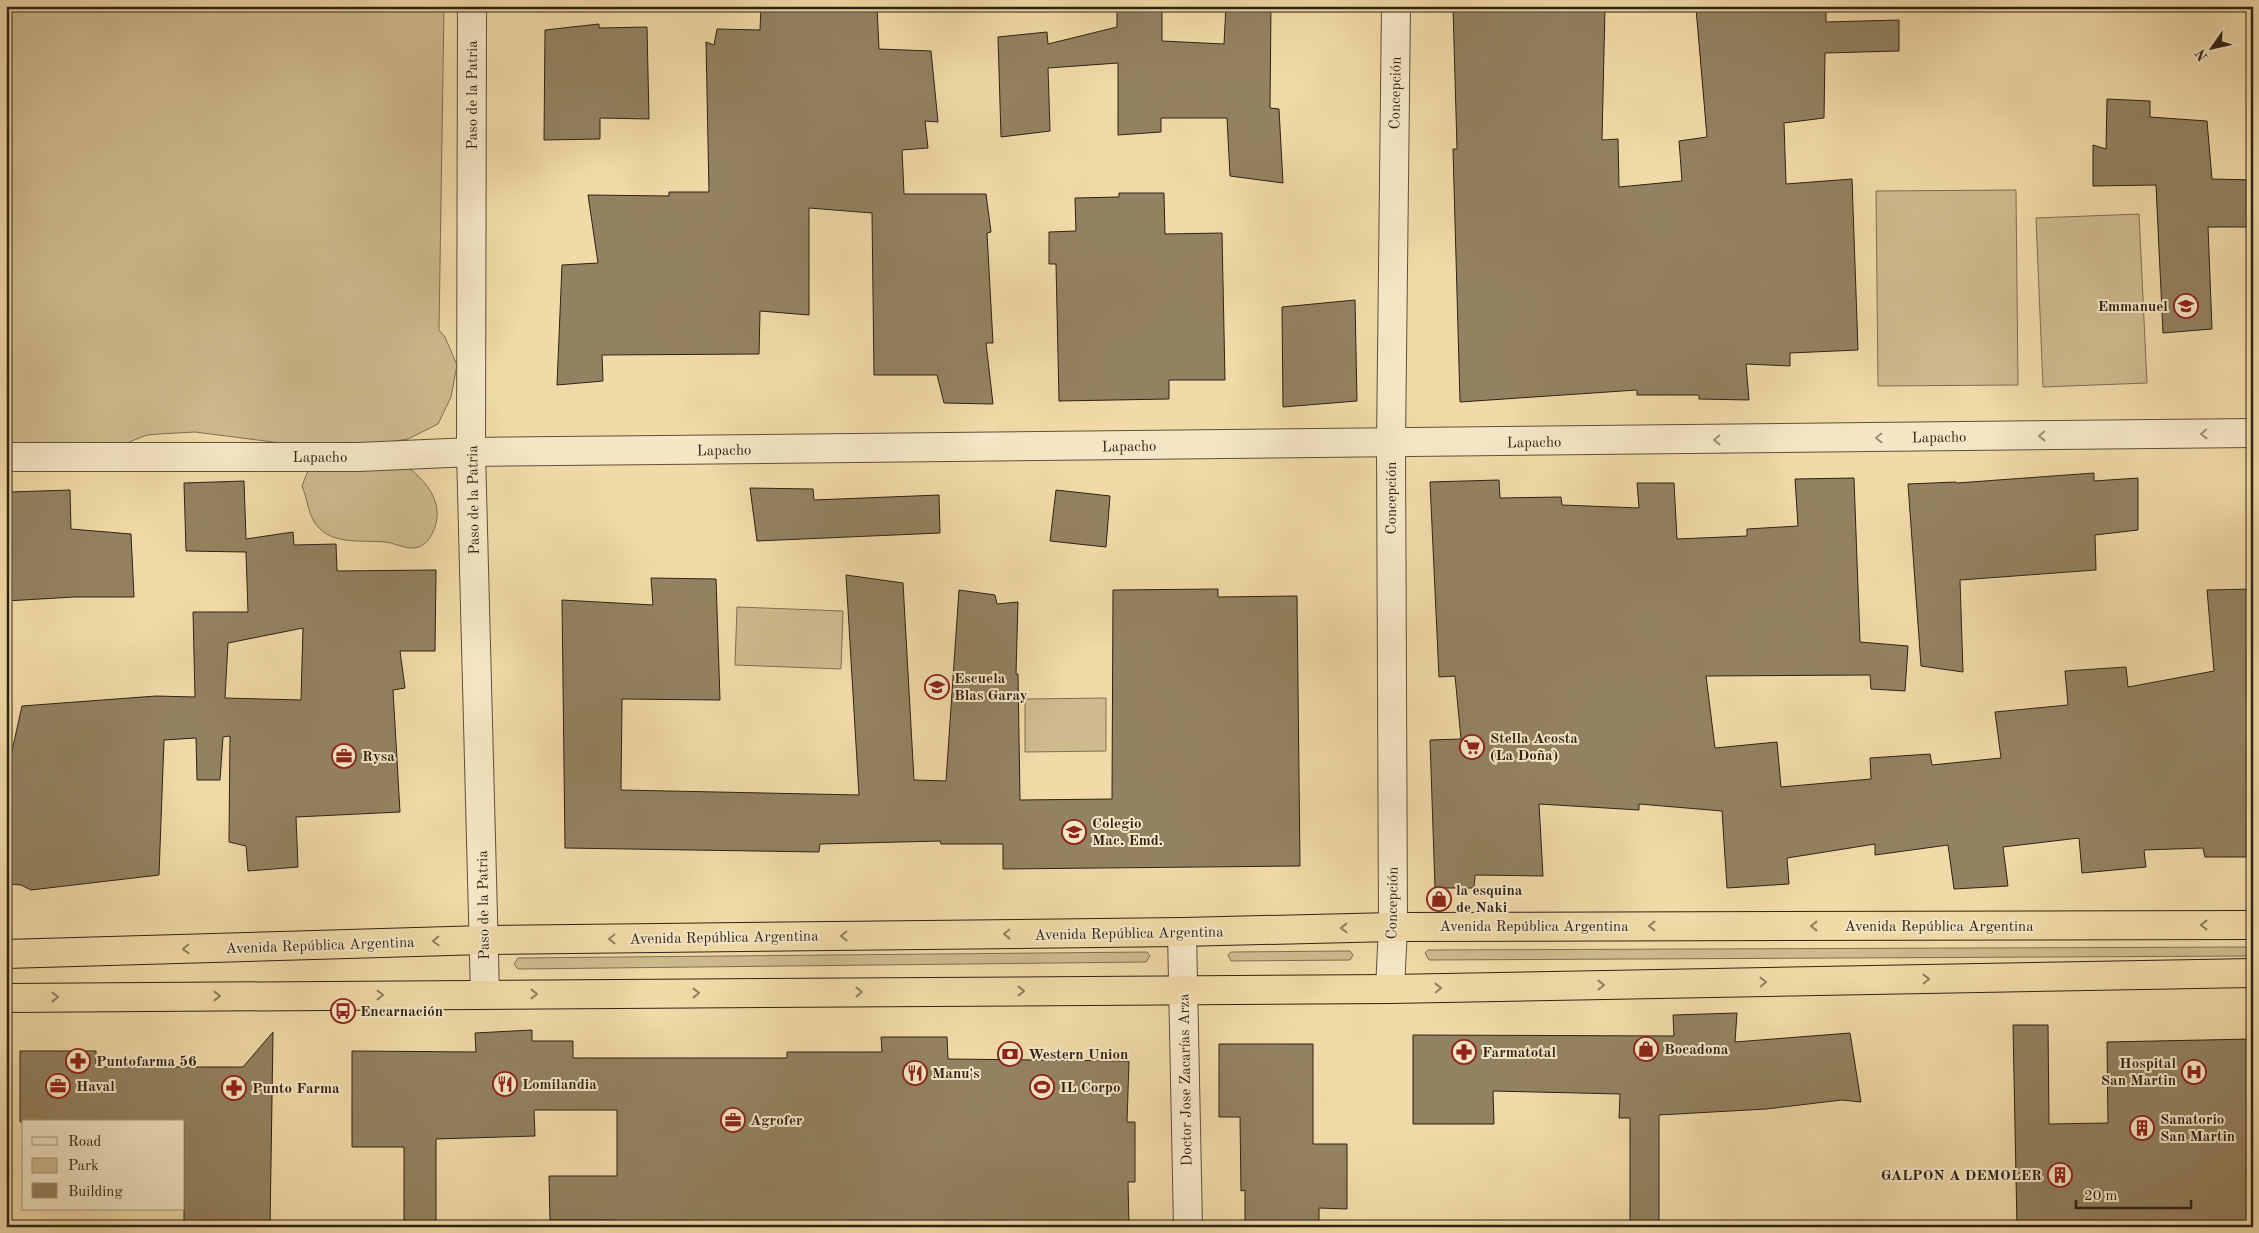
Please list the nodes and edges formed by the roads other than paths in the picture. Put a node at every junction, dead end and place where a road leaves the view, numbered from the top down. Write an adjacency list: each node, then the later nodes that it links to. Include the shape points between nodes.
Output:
1 (472, 6): 5 (street, Paso de la Patria)
2 (1396, 6): 4 (street, Concepción)
3 (2253, 433): 4 (street, Lapacho, one-way to 4)
4 (1391, 444): 5 (street, Lapacho); 8 (street, Concepción)
5 (472, 452): 6 (street, Lapacho, via 359,457); 10 (street, Paso de la Patria)
6 (6, 457)
7 (2253, 925): 8 (highway, Avenida República Argentina, one-way to 8)
8 (1393, 927): 9 (highway, Avenida República Argentina, one-way to 9); 13 (street, Concepción)
9 (1182, 932): 10 (highway, Avenida República Argentina, one-way to 10); 14 (street, Doctor Jose Zacarías Arza)
10 (484, 940): 11 (highway, Avenida República Argentina, one-way to 11); 15 (street, Paso de la Patria)
11 (6, 954)
12 (2253, 972): 13 (highway, one-way to 12)
13 (1390, 989): 14 (highway)
14 (1184, 990): 15 (highway, one-way to 14); 17 (street, Doctor Jose Zacarías Arza)
15 (485, 994): 16 (highway, one-way to 15)
16 (6, 998)
17 (1188, 1227)

